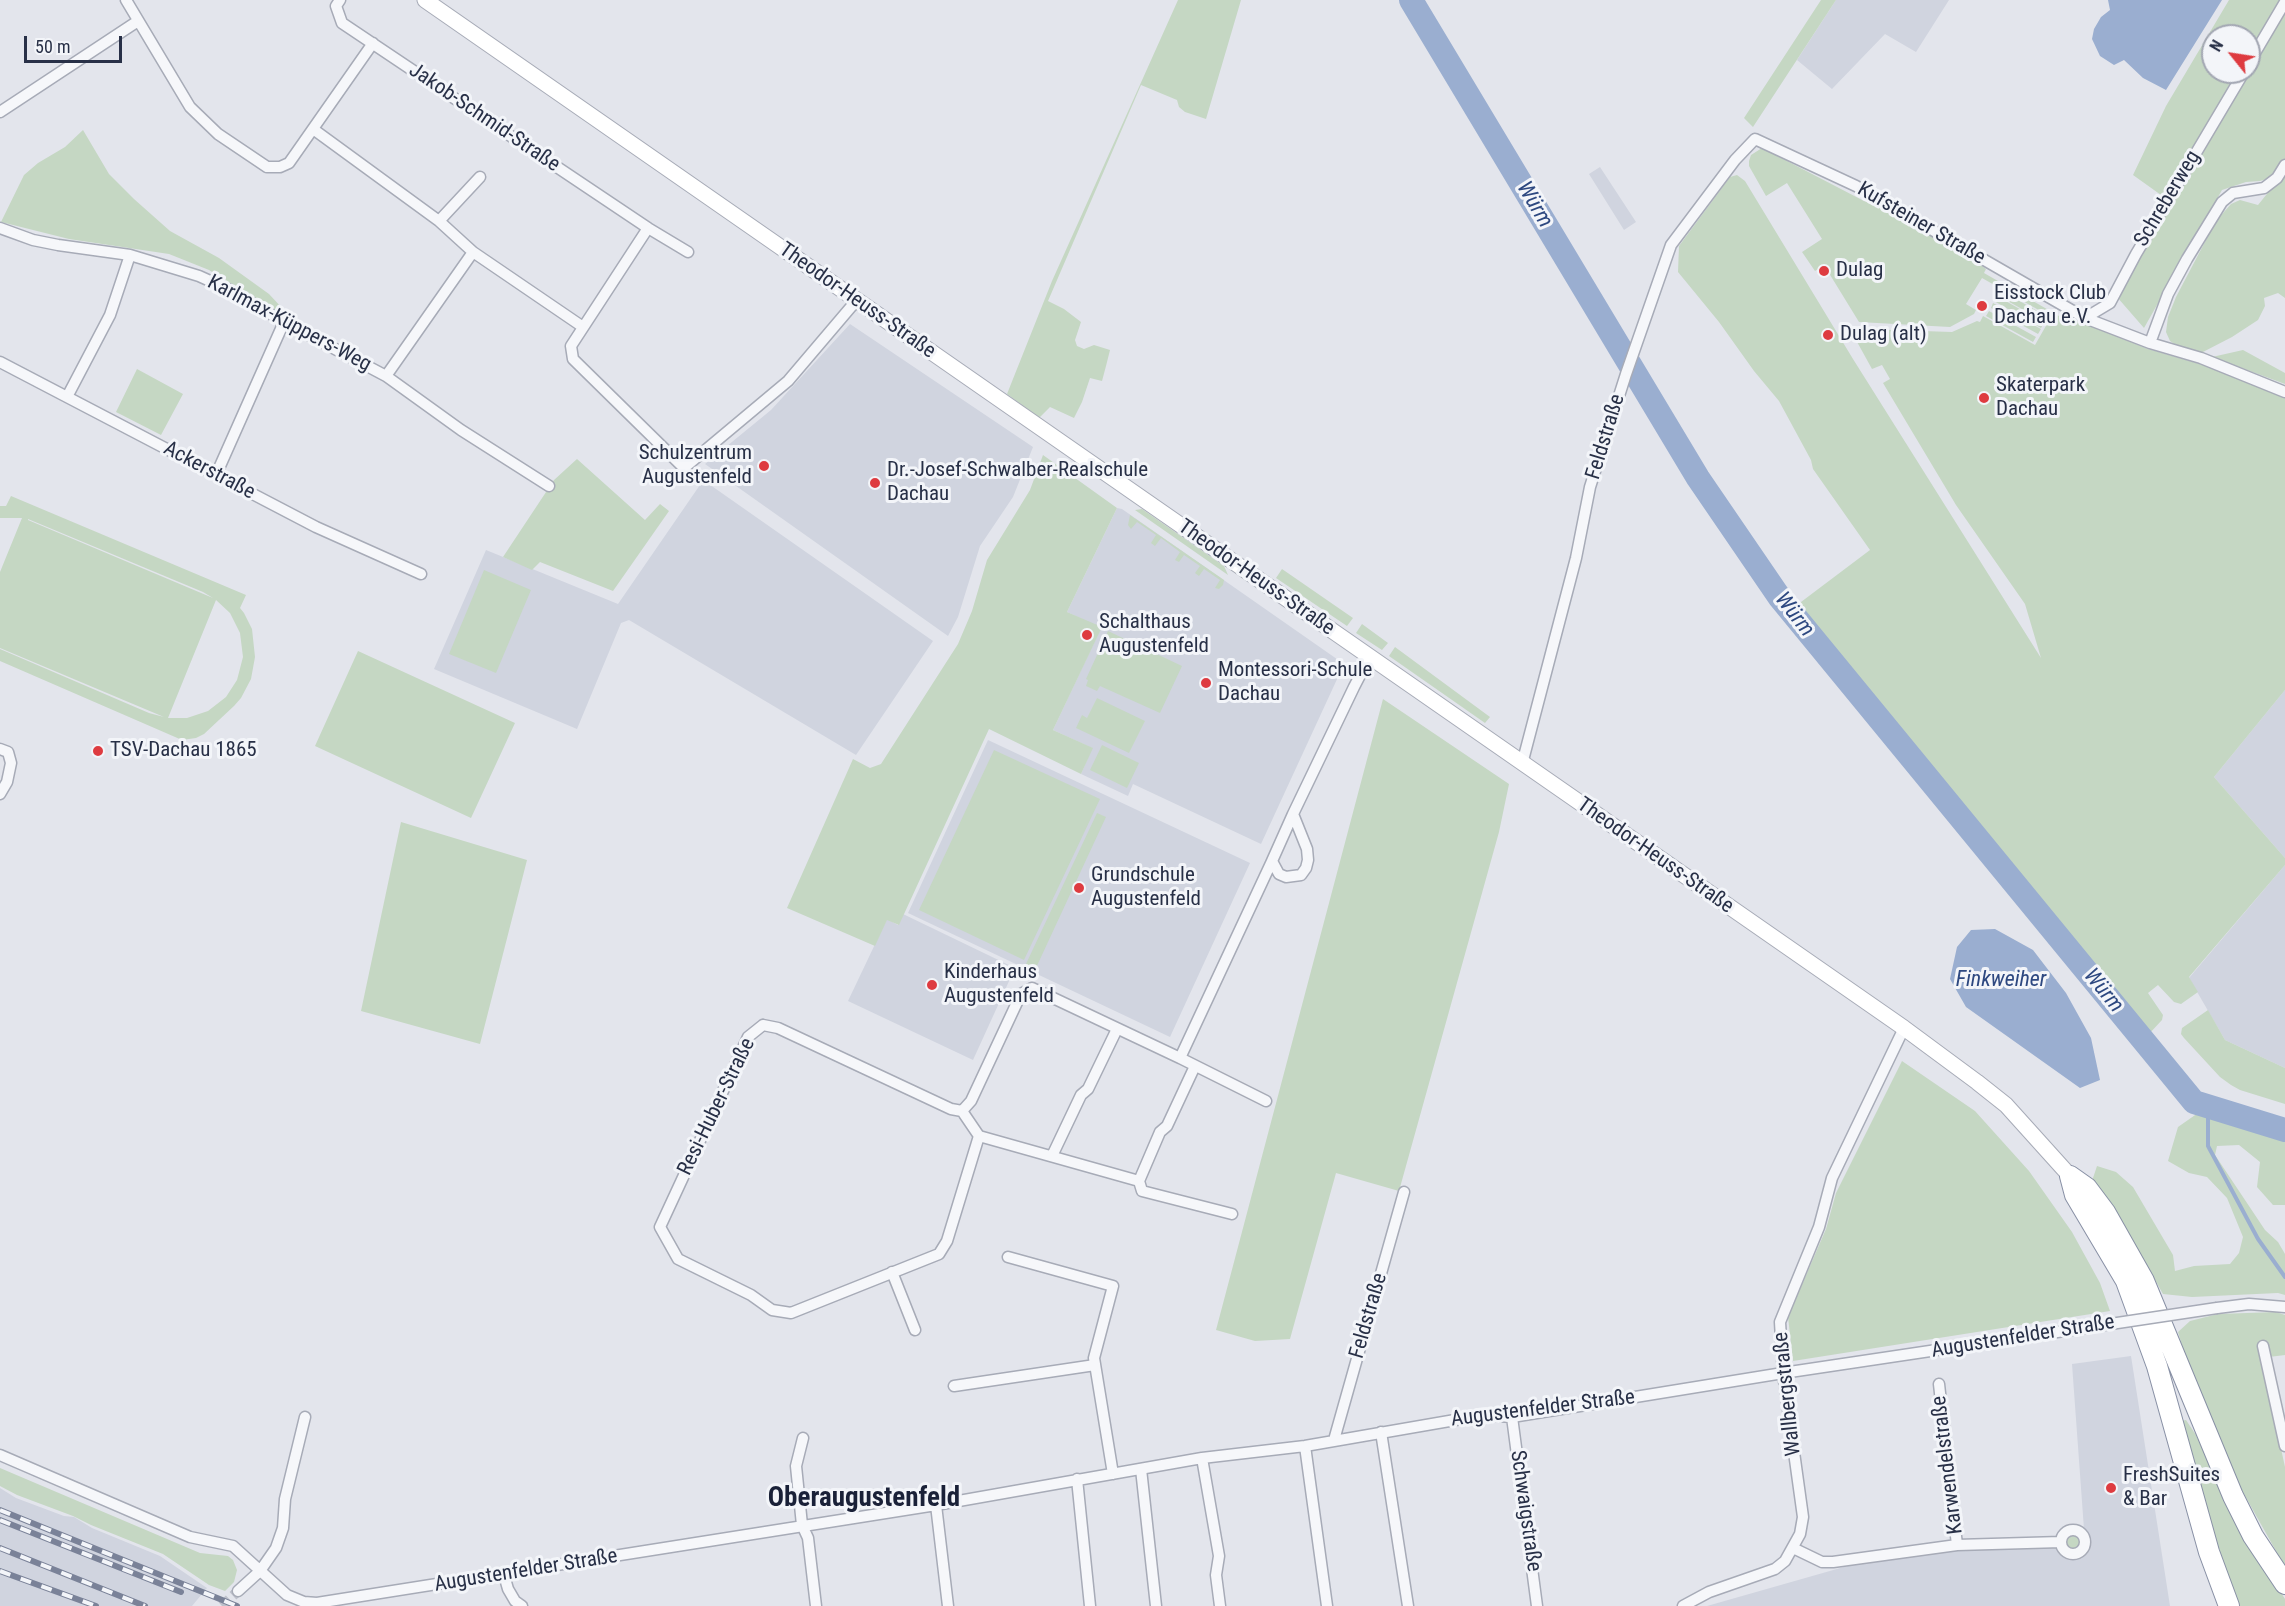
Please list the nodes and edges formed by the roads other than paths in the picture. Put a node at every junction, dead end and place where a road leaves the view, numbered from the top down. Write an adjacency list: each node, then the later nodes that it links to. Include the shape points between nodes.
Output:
1 (126, 0): 5 (street)
2 (425, 0): 20 (street, Theodor-Heuss-Straße)
3 (334, 2): 6 (street, Jakob-Schmid-Straße, via 342,23)
4 (2285, 2): 7 (street)
5 (138, 21): 9 (street); 10 (street, via 190,107 218,134 267,167 289,163)
6 (373, 43): 10 (street); 16 (street, Jakob-Schmid-Straße)
7 (2261, 43)
8 (2237, 84): 21 (street, Schreberweg, via 2110,303)
9 (0, 112)
10 (313, 129): 14 (street)
11 (1755, 140): 21 (street, Kufsteiner Straße, via 1857,186); 34 (street, Feldstraße, via 1735,160 1671,245 1590,487 1576,558)
12 (2285, 165): 24 (street, via 2264,188 2233,193 2222,202 2168,294)
13 (480, 177): 14 (street)
14 (439, 221): 17 (street)
15 (0, 228): 19 (street, Karlmax-Küppers-Weg, via 33,240)
16 (648, 228): 18 (street, Jakob-Schmid-Straße); 23 (street)
17 (473, 252): 23 (street); 26 (street)
18 (688, 252)
19 (130, 255): 22 (street, Karlmax-Küppers-Weg, via 199,276); 28 (street, via 110,315)
20 (856, 301): 23 (street, via 788,381 684,468 573,359 571,346); 32 (street, Theodor-Heuss-Straße)
21 (2085, 318): 24 (street, Kufsteiner Straße)
22 (284, 322): 26 (street, Karlmax-Küppers-Weg); 29 (street)
23 (583, 327)
24 (2150, 343): 27 (street, Kufsteiner Straße, via 2201,358)
25 (0, 362): 28 (street, Ackerstraße)
26 (386, 376): 30 (street, Karlmax-Küppers-Weg)
27 (2285, 392)
28 (67, 396): 29 (street, Ackerstraße)
29 (216, 475): 31 (street, Ackerstraße, via 316,527)
30 (549, 486)
31 (421, 574)
32 (1370, 656): 34 (street, Theodor-Heuss-Straße); 36 (street)
33 (0, 749): 35 (street, via 8,753 11,763)
34 (1522, 764): 39 (street, Theodor-Heuss-Straße)
35 (0, 794)
36 (1293, 814): 37 (street); 37 (street, via 1307,849 1306,868 1301,875 1286,878)
37 (1272, 861): 40 (street)
38 (1117, 1029): 40 (street); 43 (street, via 1027,989); 45 (street)
39 (1904, 1029): 46 (street, Theodor-Heuss-Straße, via 2006,1106); 56 (street, Wallbergstraße, via 1832,1178 1819,1227 1780,1322)
40 (1180, 1058): 41 (street)
41 (1195, 1066): 42 (street); 47 (street)
42 (1266, 1101)
43 (962, 1112): 44 (street); 51 (street, Resi-Huber-Straße, via 778,1028 763,1025 748,1037 660,1227 678,1259 751,1295 772,1310 791,1313)
44 (979, 1136): 45 (street); 51 (street, via 947,1240 939,1254)
45 (1052, 1156): 47 (street)
46 (2070, 1176): 78 (highway, via 2087,1188 2105,1212 2144,1281 2233,1496 2253,1536); 90 (highway, via 2075,1195 2126,1281 2157,1366 2209,1552)
47 (1139, 1181): 49 (street, via 1142,1191)
48 (1404, 1192): 63 (street, Feldstraße)
49 (1232, 1214)
50 (1008, 1257): 55 (street, via 1113,1286)
51 (892, 1272): 53 (street)
52 (2285, 1307): 56 (street, Augustenfelder Straße, bridge, via 2249,1304 2217,1308)
53 (915, 1330)
54 (2263, 1346): 65 (street)
55 (1095, 1365): 58 (street); 69 (street)
56 (1783, 1373): 60 (street, Augustenfelder Straße); 75 (street, Wallbergstraße, via 1803,1517)
57 (1939, 1384): 74 (street, Karwendelstraße)
58 (954, 1386)
59 (305, 1417): 76 (street, via 285,1499 283,1528 276,1548)
60 (1512, 1417): 61 (street, Augustenfelder Straße, via 1484,1415); 88 (street, Schwaigstraße)
61 (1381, 1432): 63 (street, Augustenfelder Straße); 87 (street)
62 (803, 1438): 72 (street, via 796,1466)
63 (1334, 1440): 64 (street, Augustenfelder Straße)
64 (1305, 1446): 67 (street, Augustenfelder Straße); 86 (street)
65 (2285, 1446)
66 (0, 1455): 76 (street, Augustenfelder Straße, via 194,1539 233,1546)
67 (1202, 1458): 68 (street, Augustenfelder Straße); 85 (street, via 1219,1556 1216,1575)
68 (1141, 1469): 69 (street, Augustenfelder Straße); 84 (street)
69 (1113, 1473): 70 (street, Augustenfelder Straße)
70 (1077, 1479): 71 (street, Augustenfelder Straße); 83 (street)
71 (936, 1505): 72 (street, Augustenfelder Straße); 82 (street)
72 (802, 1525): 77 (street, Augustenfelder Straße); 81 (street, via 808,1538)
73 (2061, 1542): 74 (street, Karwendelstraße)
74 (1957, 1545): 75 (street, Karwendelstraße, via 1833,1562 1822,1562)
75 (1794, 1548): 89 (street, Wallbergstraße, via 1775,1569 1709,1592)
76 (260, 1571): 77 (street, Augustenfelder Straße, via 287,1595 312,1603); 79 (street)
77 (504, 1575): 80 (street, via 508,1589)
78 (2285, 1584)
79 (237, 1591)
80 (522, 1606)
81 (816, 1606)
82 (948, 1606)
83 (1090, 1606)
84 (1156, 1606)
85 (1220, 1606)
86 (1327, 1606)
87 (1408, 1606)
88 (1537, 1606)
89 (1683, 1606)
90 (2229, 1606)

